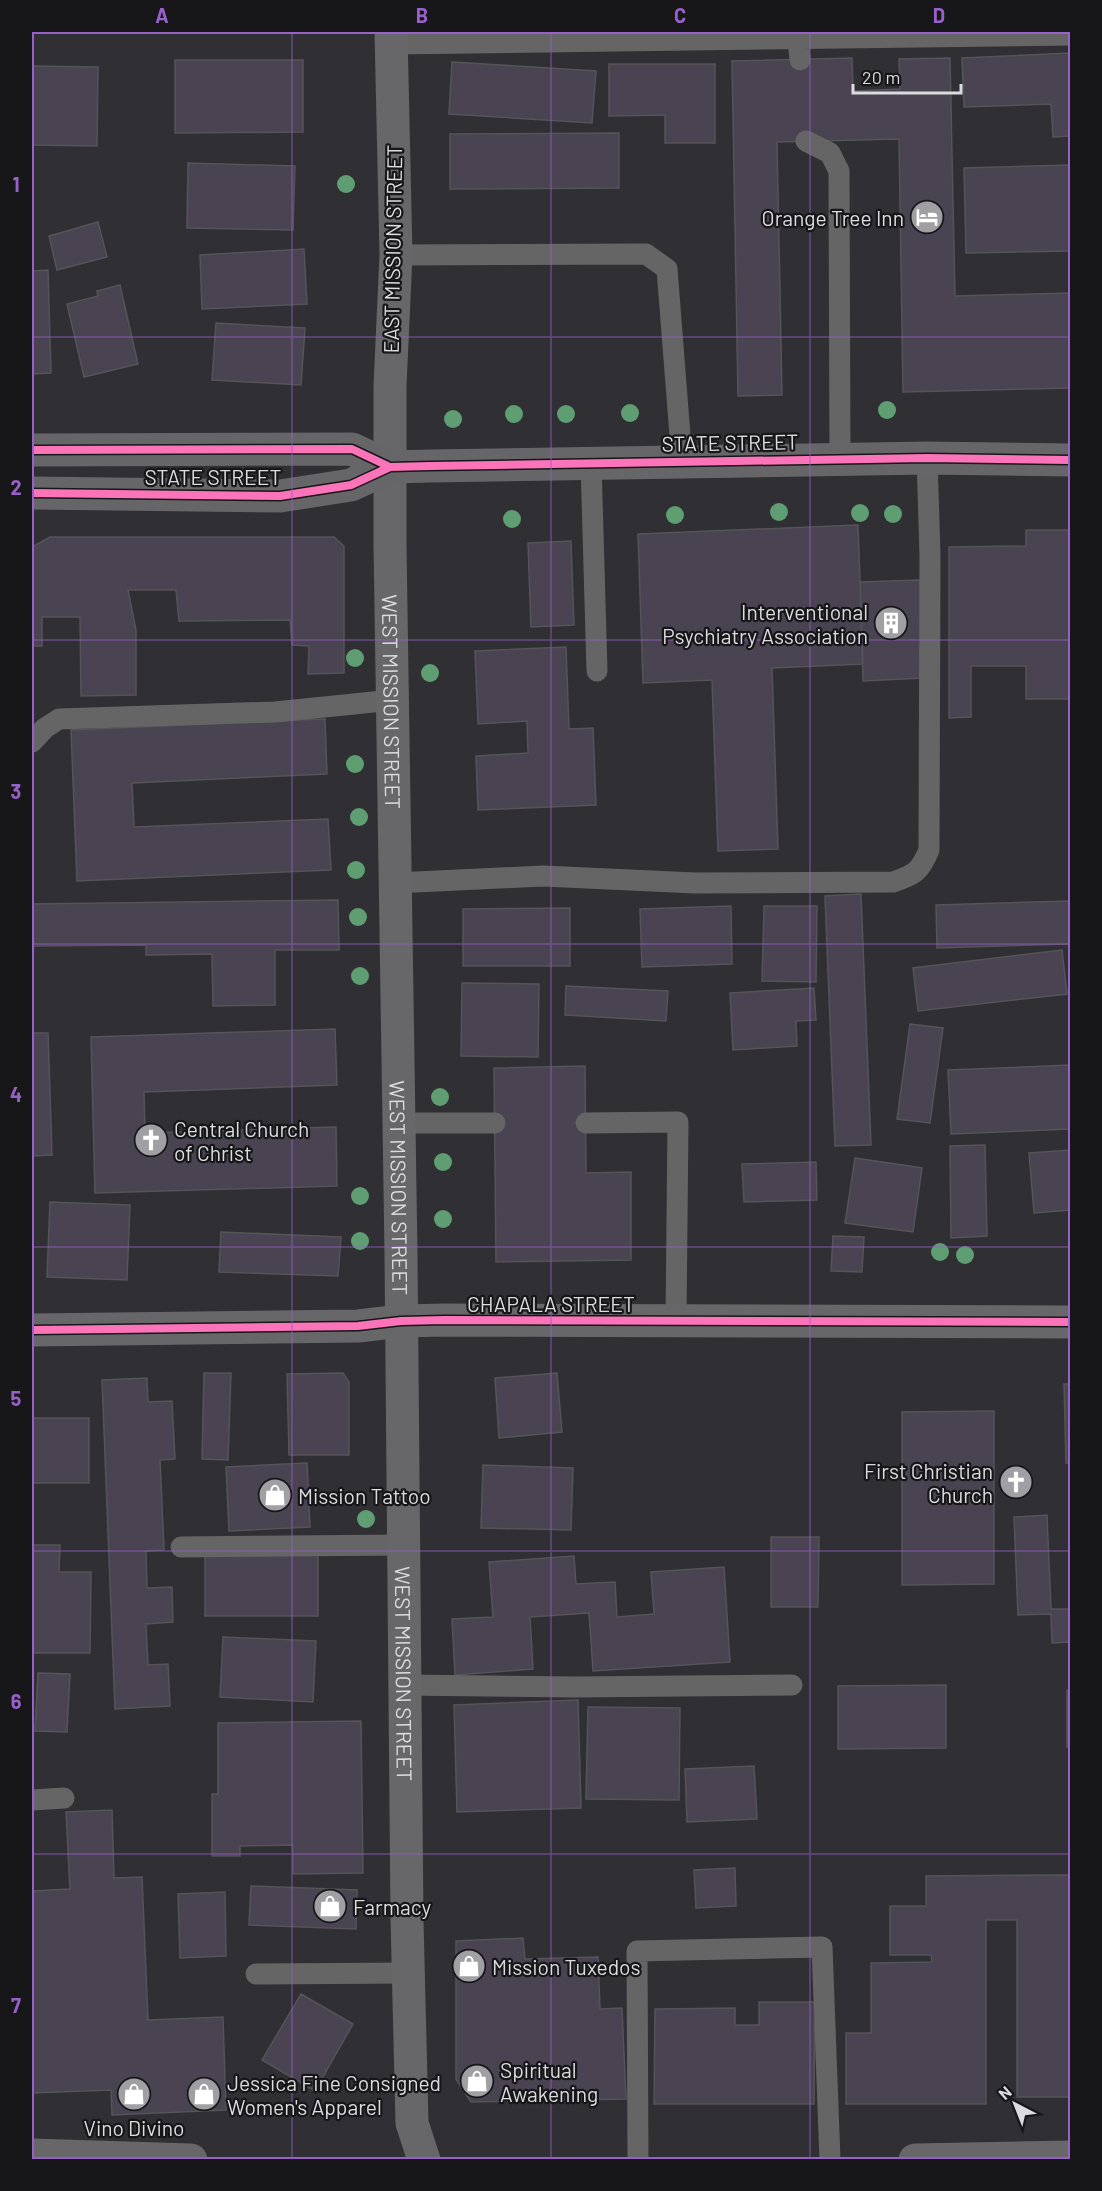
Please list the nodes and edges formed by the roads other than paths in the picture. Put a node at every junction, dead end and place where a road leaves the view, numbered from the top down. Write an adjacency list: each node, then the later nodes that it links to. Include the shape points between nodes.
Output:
1 (1071, 35): 3 (lane)
2 (391, 38): 3 (lane); 6 (street, EAST MISSION STREET)
3 (798, 38): 4 (lane)
4 (800, 60)
5 (806, 141): 9 (lane, via 830,153 838,171)
6 (396, 255): 11 (lane, via 646,254 667,269); 13 (street, EAST MISSION STREET)
7 (32, 450): 13 (main road, STATE STREET, via 352,449)
8 (927, 458): 9 (main road, STATE STREET); 10 (main road, STATE STREET); 18 (lane, via 928,850 923,864 912,875 893,882 695,883 543,876)
9 (840, 459): 11 (main road, STATE STREET)
10 (1071, 460)
11 (682, 461): 12 (main road, STATE STREET)
12 (591, 463): 13 (main road, STATE STREET); 15 (lane)
13 (390, 467): 14 (main road, STATE STREET, via 351,485 280,496); 16 (street, WEST MISSION STREET)
14 (32, 493)
15 (597, 671)
16 (393, 700): 17 (lane, via 275,712 59,719); 18 (street, WEST MISSION STREET)
17 (32, 742)
18 (395, 883): 19 (street, WEST MISSION STREET)
19 (399, 1123): 20 (lane); 23 (street, WEST MISSION STREET)
20 (495, 1123)
21 (586, 1123): 22 (lane, via 678,1122)
22 (676, 1321): 23 (street, CHAPALA STREET); 24 (street, CHAPALA STREET)
23 (401, 1322): 25 (street, CHAPALA STREET, via 358,1326); 26 (street, WEST MISSION STREET)
24 (1071, 1322)
25 (32, 1330)
26 (404, 1545): 27 (lane); 28 (street, WEST MISSION STREET)
27 (181, 1547)
28 (404, 1685): 29 (lane); 32 (street, WEST MISSION STREET)
29 (792, 1686)
30 (64, 1798): 31 (lane)
31 (32, 1800)
32 (408, 1973): 33 (lane); 37 (street, WEST MISSION STREET, via 412,2123)
33 (256, 1974)
34 (32, 2155): 36 (street)
35 (1071, 2157): 40 (street)
36 (191, 2160)
37 (424, 2160)
38 (638, 2160): 39 (lane, via 637,1952 822,1947)
39 (830, 2160)
40 (915, 2160)

